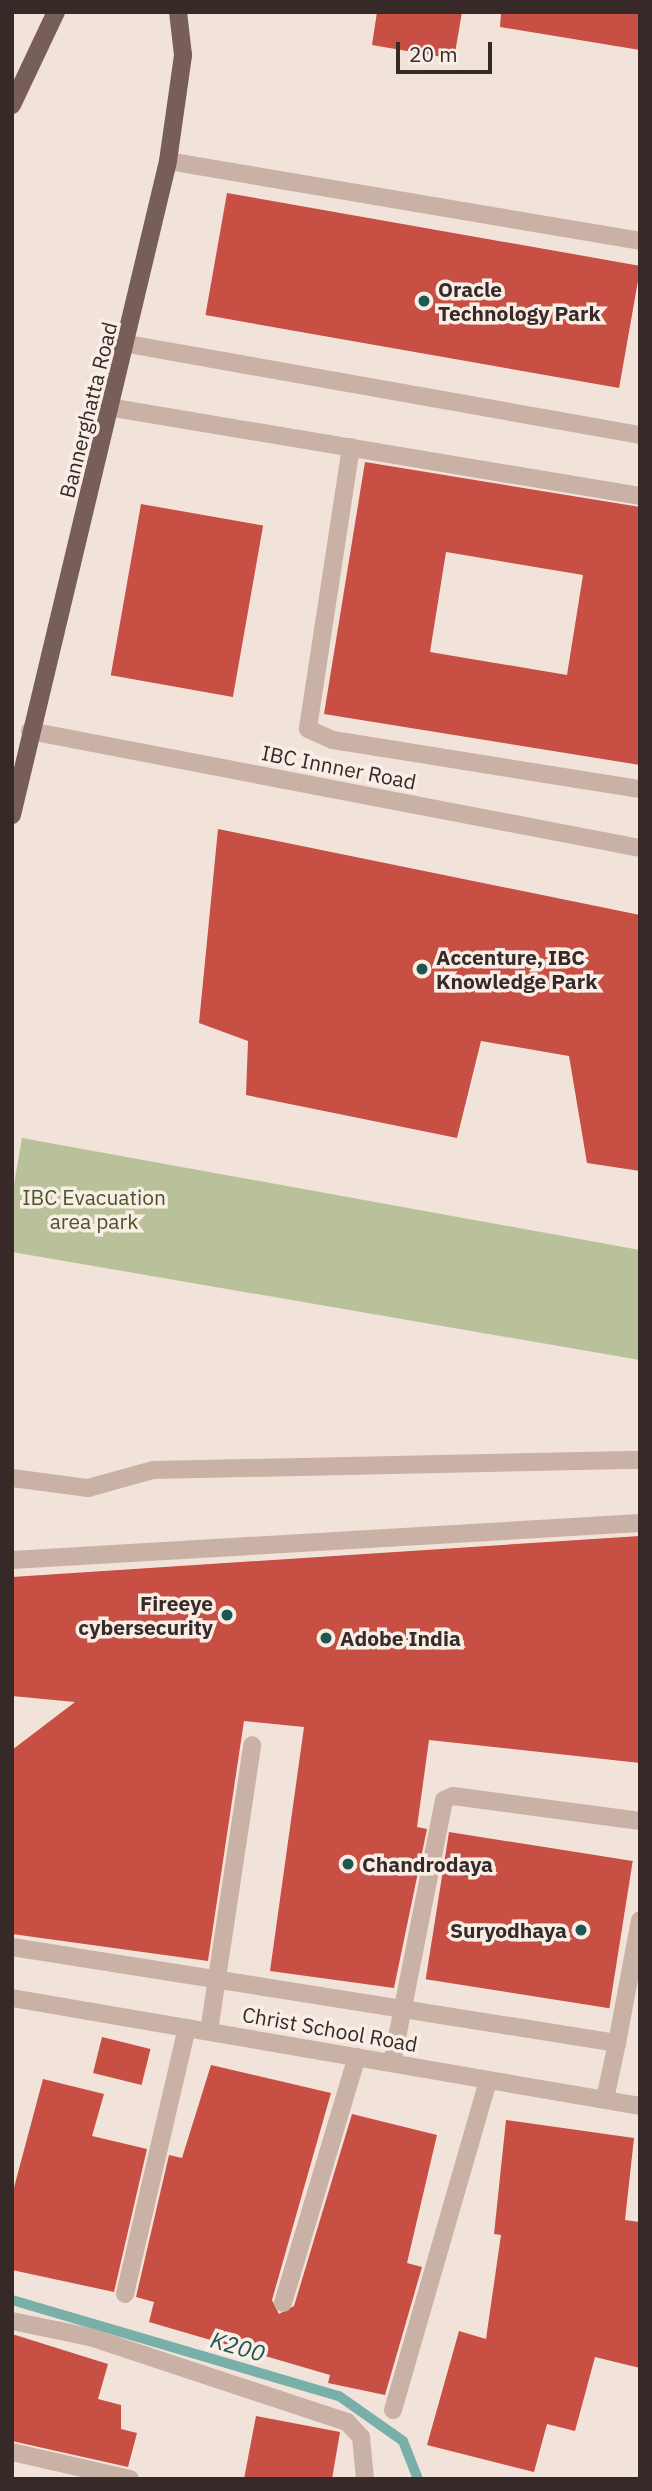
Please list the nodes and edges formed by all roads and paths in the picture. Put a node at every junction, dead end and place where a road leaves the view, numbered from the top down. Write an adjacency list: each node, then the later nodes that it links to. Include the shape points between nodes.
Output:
1 (56, 12): 3 (main road)
2 (178, 12): 4 (main road, Bannerghatta Road, via 183,55)
3 (12, 105)
4 (168, 161): 5 (street); 6 (main road, Bannerghatta Road)
5 (640, 242)
6 (128, 344): 7 (main road, Bannerghatta Road); 8 (street)
7 (114, 408): 9 (street); 11 (main road, Bannerghatta Road)
8 (640, 435)
9 (351, 447): 10 (street); 12 (street, via 308,729 333,740)
10 (640, 496)
11 (30, 731): 13 (main road, Bannerghatta Road); 14 (street, IBC Innner Road)
12 (640, 789)
13 (12, 815)
14 (640, 848)
15 (640, 1460): 16 (street, via 153,1470 88,1488)
16 (12, 1478)
17 (640, 1523): 18 (street)
18 (12, 1560)
19 (251, 1745): 23 (street)
20 (640, 1821): 25 (street, via 453,1796 444,1800)
21 (640, 1920): 28 (street)
22 (12, 1947): 23 (street)
23 (218, 1980): 25 (street); 27 (street)
24 (12, 1997): 26 (street, Christ School Road)
25 (407, 2010): 28 (street); 30 (street)
26 (187, 2028): 27 (street, Christ School Road); 34 (street)
27 (209, 2031): 29 (street, Christ School Road)
28 (618, 2043): 32 (street)
29 (357, 2056): 30 (street, Christ School Road); 35 (street)
30 (392, 2063): 31 (street, Christ School Road)
31 (488, 2080): 32 (street, Christ School Road); 37 (street)
32 (605, 2099): 33 (street, Christ School Road)
33 (640, 2106)
34 (125, 2294)
35 (283, 2303)
36 (12, 2320): 40 (street, via 90,2337 347,2422 361,2437)
37 (393, 2410)
38 (12, 2452): 39 (street)
39 (130, 2479)
40 (365, 2479)

